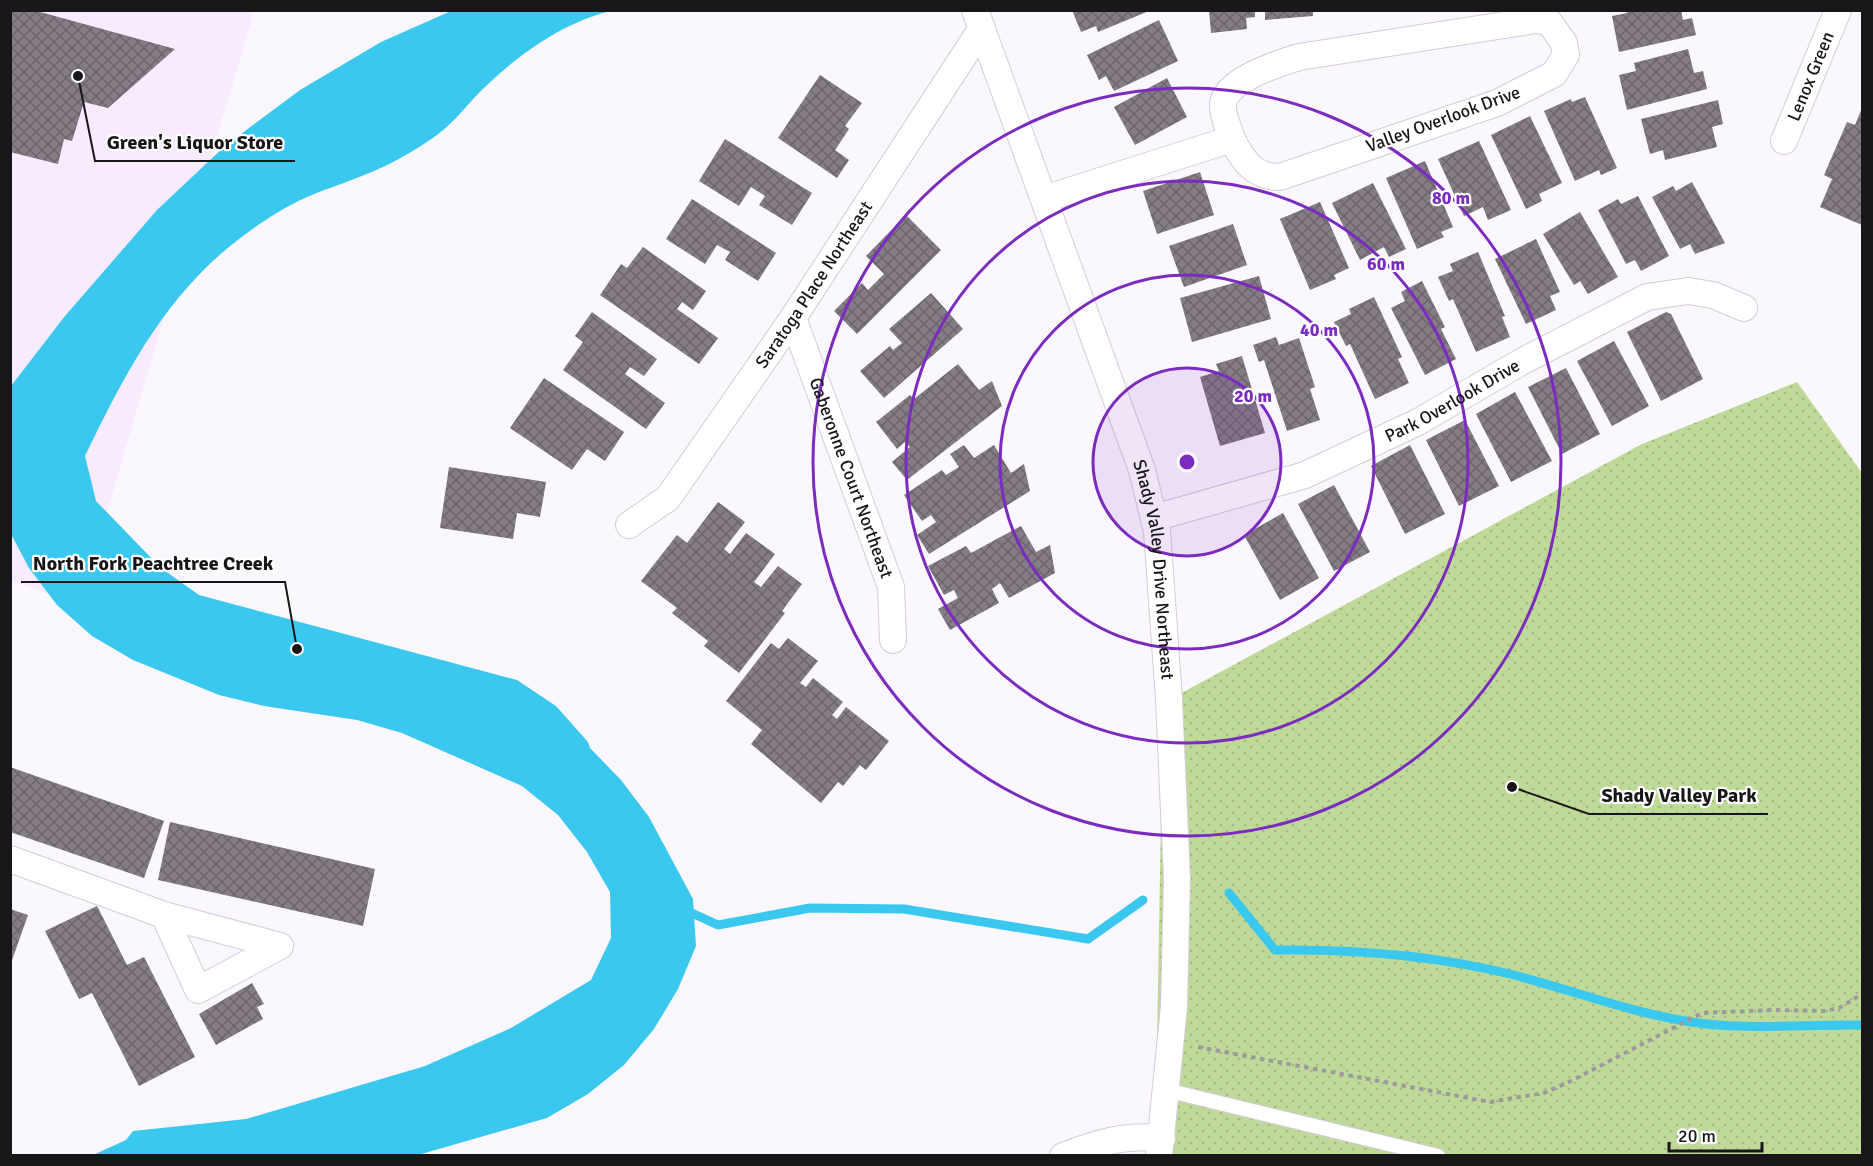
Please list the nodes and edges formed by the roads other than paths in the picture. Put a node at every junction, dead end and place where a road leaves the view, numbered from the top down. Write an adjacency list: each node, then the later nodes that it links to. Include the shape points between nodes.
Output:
1 (1838, 10): 4 (street, Lenox Green)
2 (979, 19): 5 (street, Shady Valley Drive Northeast); 7 (street, Saratoga Place Northeast)
3 (1232, 139): 3 (street, Valley Overlook Drive, via 1222,105 1226,96 1242,81 1299,57 1536,20 1549,22 1564,44 1566,55 1554,74 1497,103 1280,177 1255,172); 5 (street)
4 (1784, 141)
5 (1044, 199): 8 (street, Shady Valley Drive Northeast, via 1142,470)
6 (1744, 308): 8 (street, Park Overlook Drive, via 1713,295 1688,291 1647,297 1521,362 1418,422 1305,475)
7 (793, 318): 9 (street, Saratoga Place Northeast, via 668,498); 10 (street, Gaberonne Court Northeast, via 891,587)
8 (1154, 518): 13 (street, Shady Valley Drive Northeast, via 1169,700 1177,879 1174,1007)
9 (629, 525)
10 (893, 640)
11 (10, 859): 12 (street)
12 (164, 915)
13 (1166, 1089): 14 (street, Shady Valley Drive Northeast); 16 (lane)
14 (1160, 1147): 15 (street, via 1133,1136 1105,1140)
15 (1063, 1155)
16 (1438, 1155)

